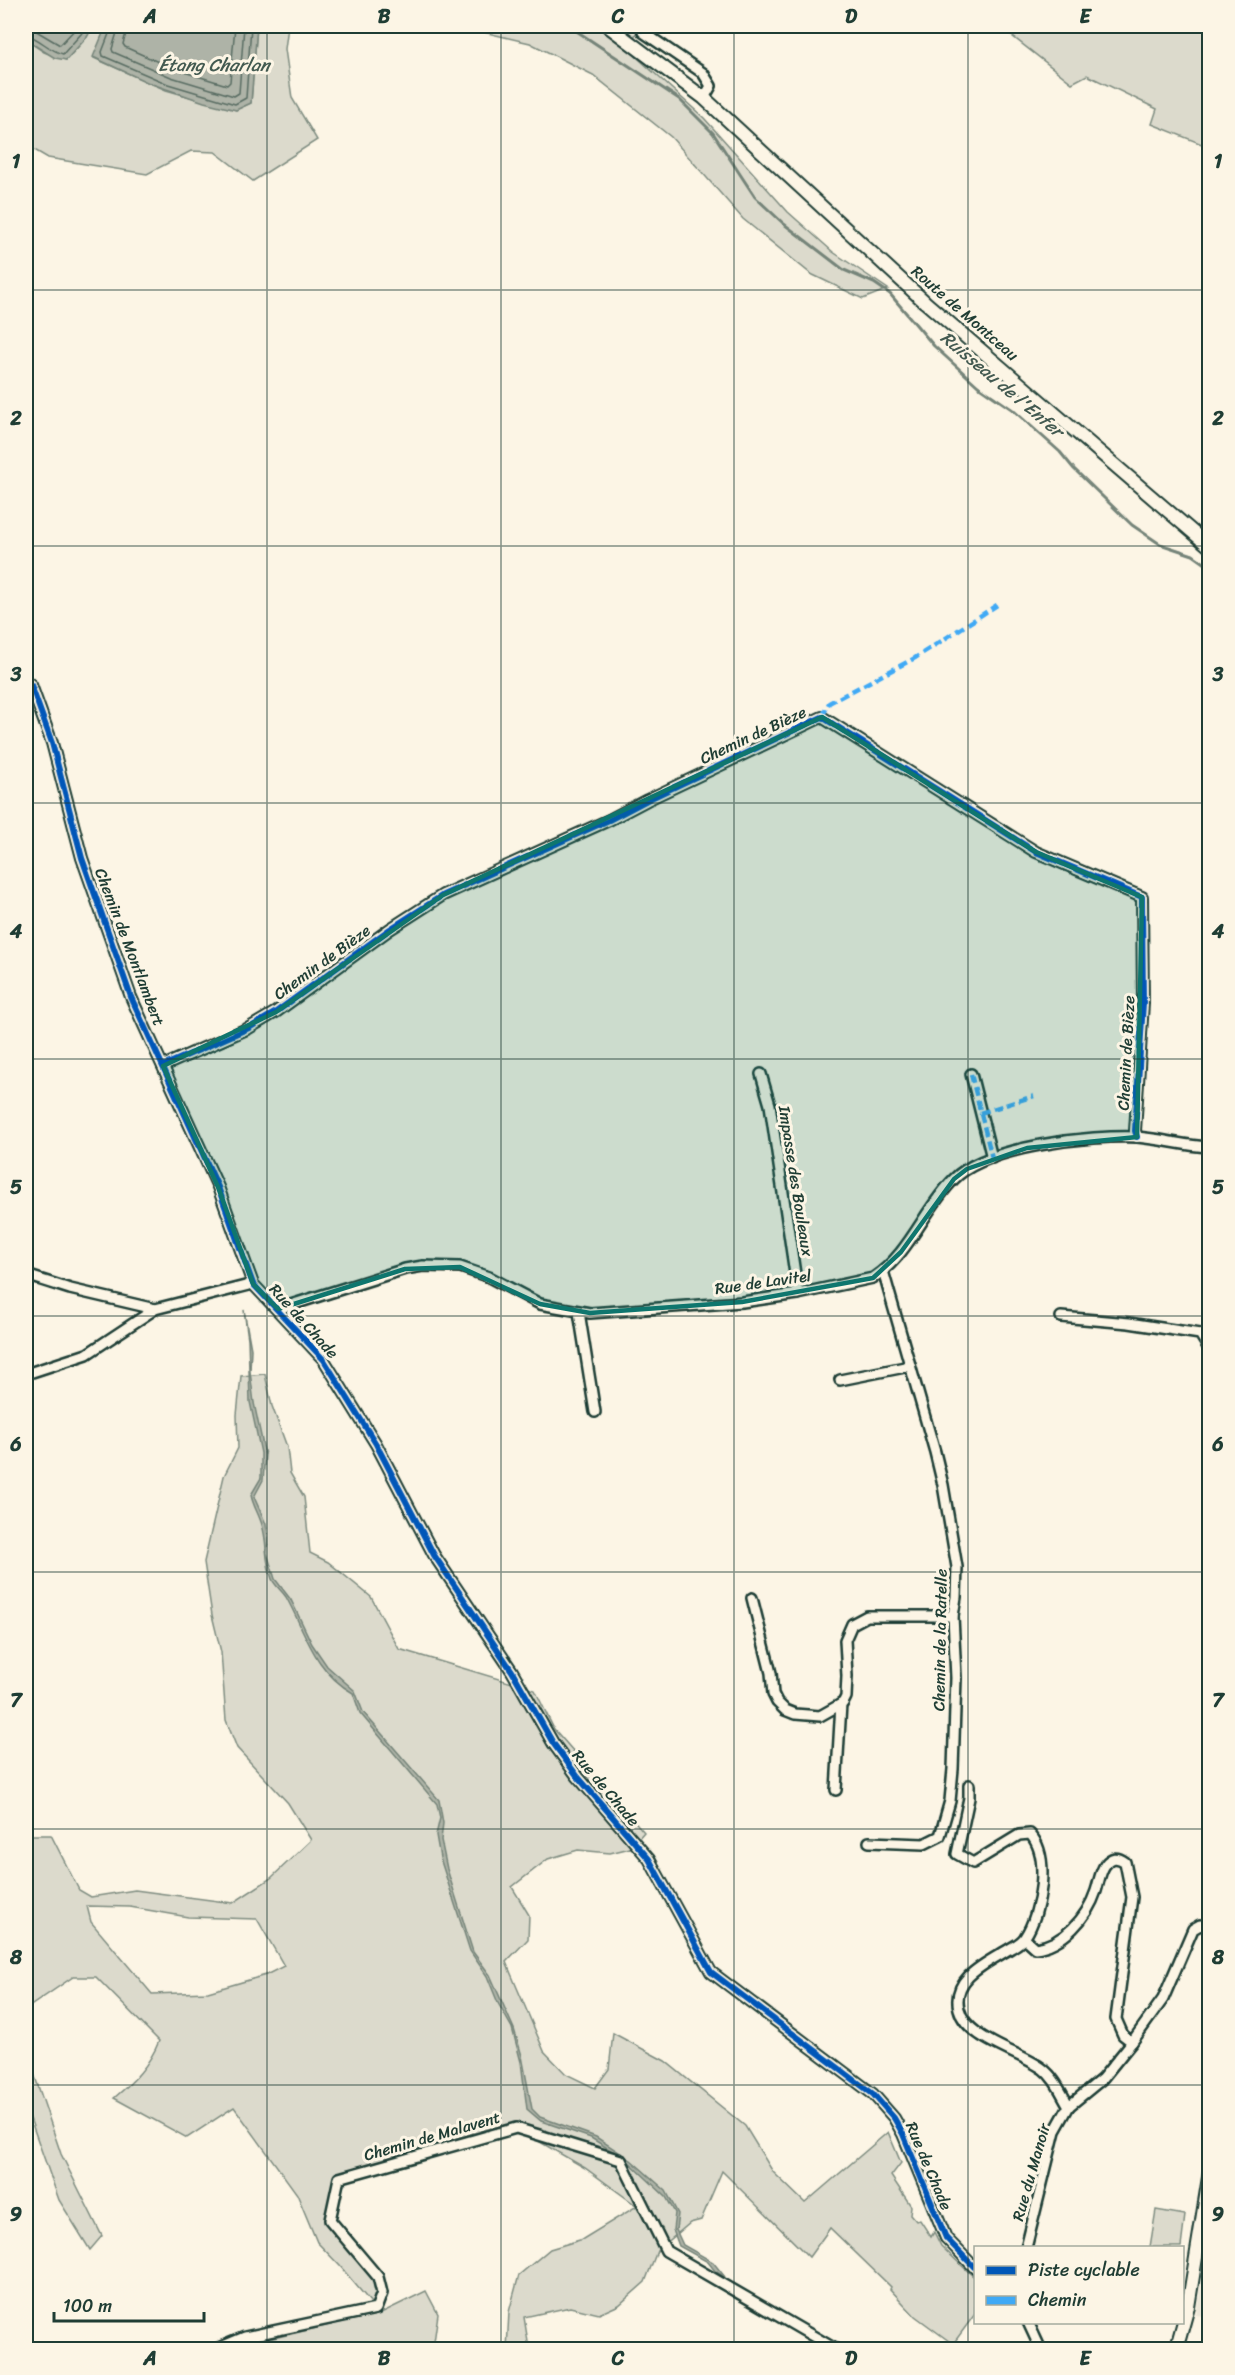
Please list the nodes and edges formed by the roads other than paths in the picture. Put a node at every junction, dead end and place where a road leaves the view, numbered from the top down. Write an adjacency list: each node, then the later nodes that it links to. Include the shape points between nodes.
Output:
1 (608, 26): 3 (street, Route de Montceau)
2 (643, 32): 3 (street, via 703,73 711,86)
3 (704, 98): 4 (street, Route de Montceau, via 925,302)
4 (1209, 547)
5 (26, 681): 6 (street, Chemin de Montlambert, via 31,685 52,743 82,858 131,997)
6 (163, 1066): 9 (street, Chemin de Bièze, via 276,1012 390,929 443,896 822,717 1036,852 1142,897 1143,1003); 14 (street, Chemin de Montlambert, via 218,1187)
7 (761, 1074): 15 (street, Impasse des Bouleaux, via 770,1105)
8 (971, 1074): 11 (street)
9 (1137, 1137): 10 (street, Rue de Lavitel); 11 (street, Rue de Lavitel, via 1100,1137 1027,1148)
10 (1209, 1147)
11 (992, 1158): 12 (street, Rue de Lavitel, via 954,1179)
12 (883, 1272): 15 (street, Rue de Lavitel, via 873,1278); 21 (street, Chemin de la Ratelle)
13 (26, 1275): 16 (street)
14 (253, 1284): 16 (street); 17 (street, Rue de Chade)
15 (798, 1294): 18 (street, Rue de Lavitel, via 742,1302)
16 (155, 1309): 22 (street, via 87,1354)
17 (278, 1309): 18 (street, Rue de Lavitel, via 423,1266 460,1267 489,1276 540,1304); 37 (street, Rue de Chade, via 324,1360 376,1444 434,1555 512,1671 553,1743 649,1859 711,1972 884,2105 903,2134 946,2238)
18 (579, 1312): 24 (street)
19 (1061, 1317): 20 (street, via 1200,1334)
20 (1209, 1350)
21 (910, 1366): 23 (street); 26 (street, Chemin de la Ratelle, via 943,1485 957,1567)
22 (26, 1374)
23 (840, 1380)
24 (596, 1412)
25 (752, 1598): 27 (street, via 777,1702 795,1714 820,1716)
26 (953, 1616): 27 (street, via 867,1616 857,1620 845,1640 846,1697); 30 (street, Chemin de la Ratelle, via 953,1769 950,1801 940,1836 924,1844)
27 (841, 1704): 29 (street)
28 (969, 1785): 32 (street, via 957,1854 974,1863 1019,1835 1030,1834 1037,1841 1041,1889)
29 (836, 1790)
30 (869, 1842)
31 (1209, 1927): 33 (street, via 1200,1925 1193,1929 1163,1999)
32 (1025, 1939): 33 (street, via 1035,1948 1048,1947 1065,1936 1082,1917 1107,1862 1120,1858 1125,1862 1132,1897 1116,2019); 34 (street, via 972,1972 960,1989 959,2008 969,2027 979,2035 1049,2074)
33 (1132, 2042): 34 (street, via 1102,2079)
34 (1069, 2106): 36 (street, Rue du Manoir, via 1055,2131)
35 (1209, 2171): 38 (street)
36 (1026, 2246)
37 (974, 2268)
38 (1184, 2321)
39 (1029, 2324): 43 (street)
40 (1183, 2324): 44 (street)
41 (214, 2349): 42 (street, Chemin de Malavent, via 244,2337 376,2309 382,2293 378,2277 330,2220 339,2178 516,2128 621,2160 666,2251)
42 (837, 2349)
43 (1041, 2349)
44 (1176, 2349)

